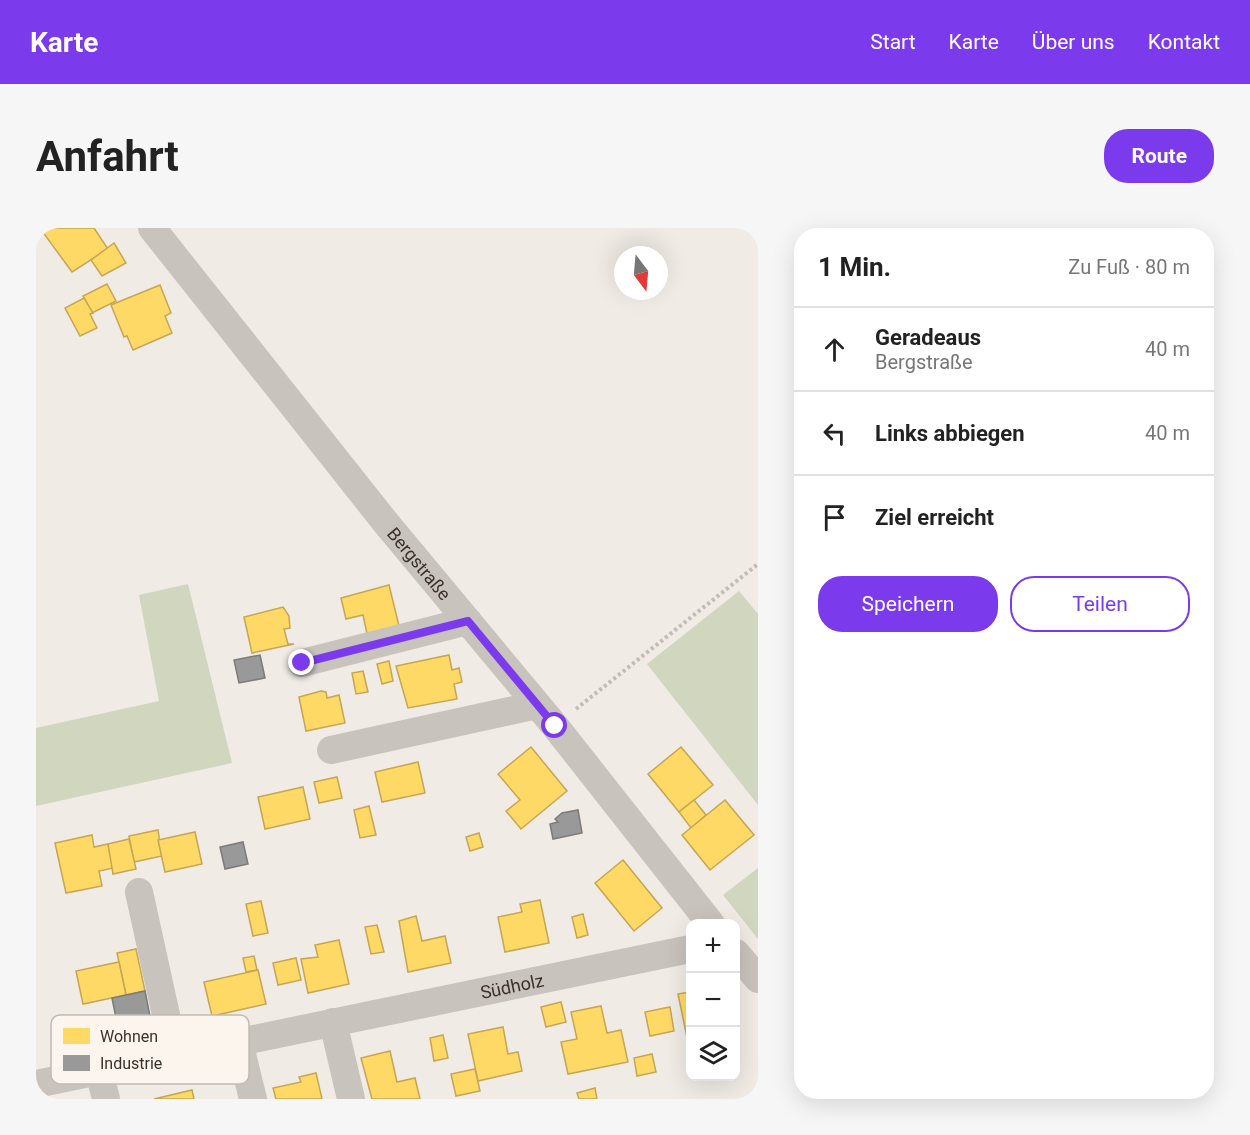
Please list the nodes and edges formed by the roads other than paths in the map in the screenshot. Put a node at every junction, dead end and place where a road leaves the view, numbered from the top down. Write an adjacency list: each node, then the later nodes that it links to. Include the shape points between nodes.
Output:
1 (168, 233): 2 (street, Bergstraße, via 386,523)
2 (468, 621): 3 (street); 4 (street, Bergstraße)
3 (302, 663)
4 (546, 716): 5 (street); 7 (street, Bergstraße)
5 (331, 750)
6 (139, 892): 11 (street)
7 (707, 919)
8 (686, 950): 12 (street, Südholz)
9 (740, 959): 10 (street)
10 (758, 979)
11 (166, 1015)
12 (333, 1022): 13 (street, Südholz); 20 (street)
13 (249, 1040)
14 (51, 1081): 16 (street, Südholz)
15 (249, 1083): 19 (street)
16 (36, 1084)
17 (102, 1084): 18 (street)
18 (106, 1099)
19 (253, 1099)
20 (351, 1099)

